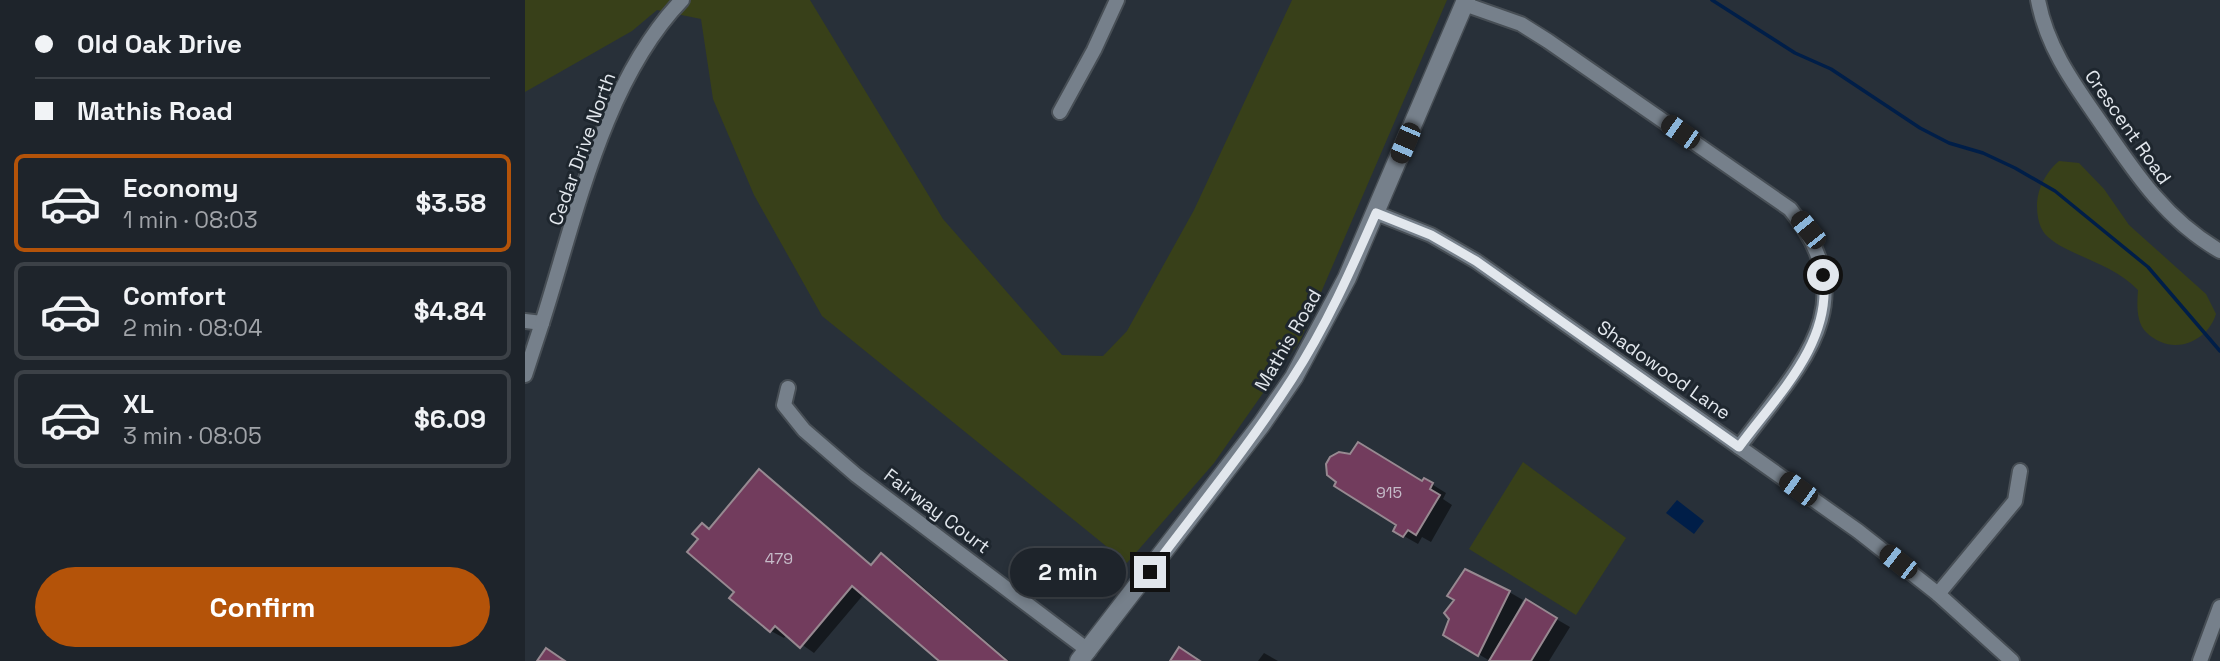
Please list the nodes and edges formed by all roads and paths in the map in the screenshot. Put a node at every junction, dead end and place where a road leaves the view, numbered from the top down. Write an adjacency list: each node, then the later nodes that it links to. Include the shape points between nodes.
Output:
1 (682, 0): 9 (street, Cedar Drive North, via 642,54 614,107)
2 (1117, 0): 5 (street)
3 (2038, 0): 7 (street, Crescent Road, via 2046,34 2064,70 2144,186 2174,219)
4 (1465, 2): 6 (street, Mathis Road); 12 (street, via 1510,19 1548,41 1790,209 1808,230 1821,259 1822,320 1813,347)
5 (1060, 111)
6 (1376, 213): 12 (street, Shadowood Lane, via 1431,235 1476,261); 16 (street, Mathis Road, via 1294,377)
7 (2220, 251)
8 (525, 321): 9 (street)
9 (542, 323): 10 (street, Cedar Drive North)
10 (525, 375)
11 (788, 388): 16 (street, Fairway Court, via 784,405 828,452)
12 (1739, 447): 14 (street, Shadowood Lane)
13 (2020, 471): 14 (street, via 2015,501)
14 (1938, 594): 17 (street, Shadowood Lane)
15 (2220, 607): 18 (street)
16 (1084, 656)
17 (2012, 661)
18 (2200, 661)

